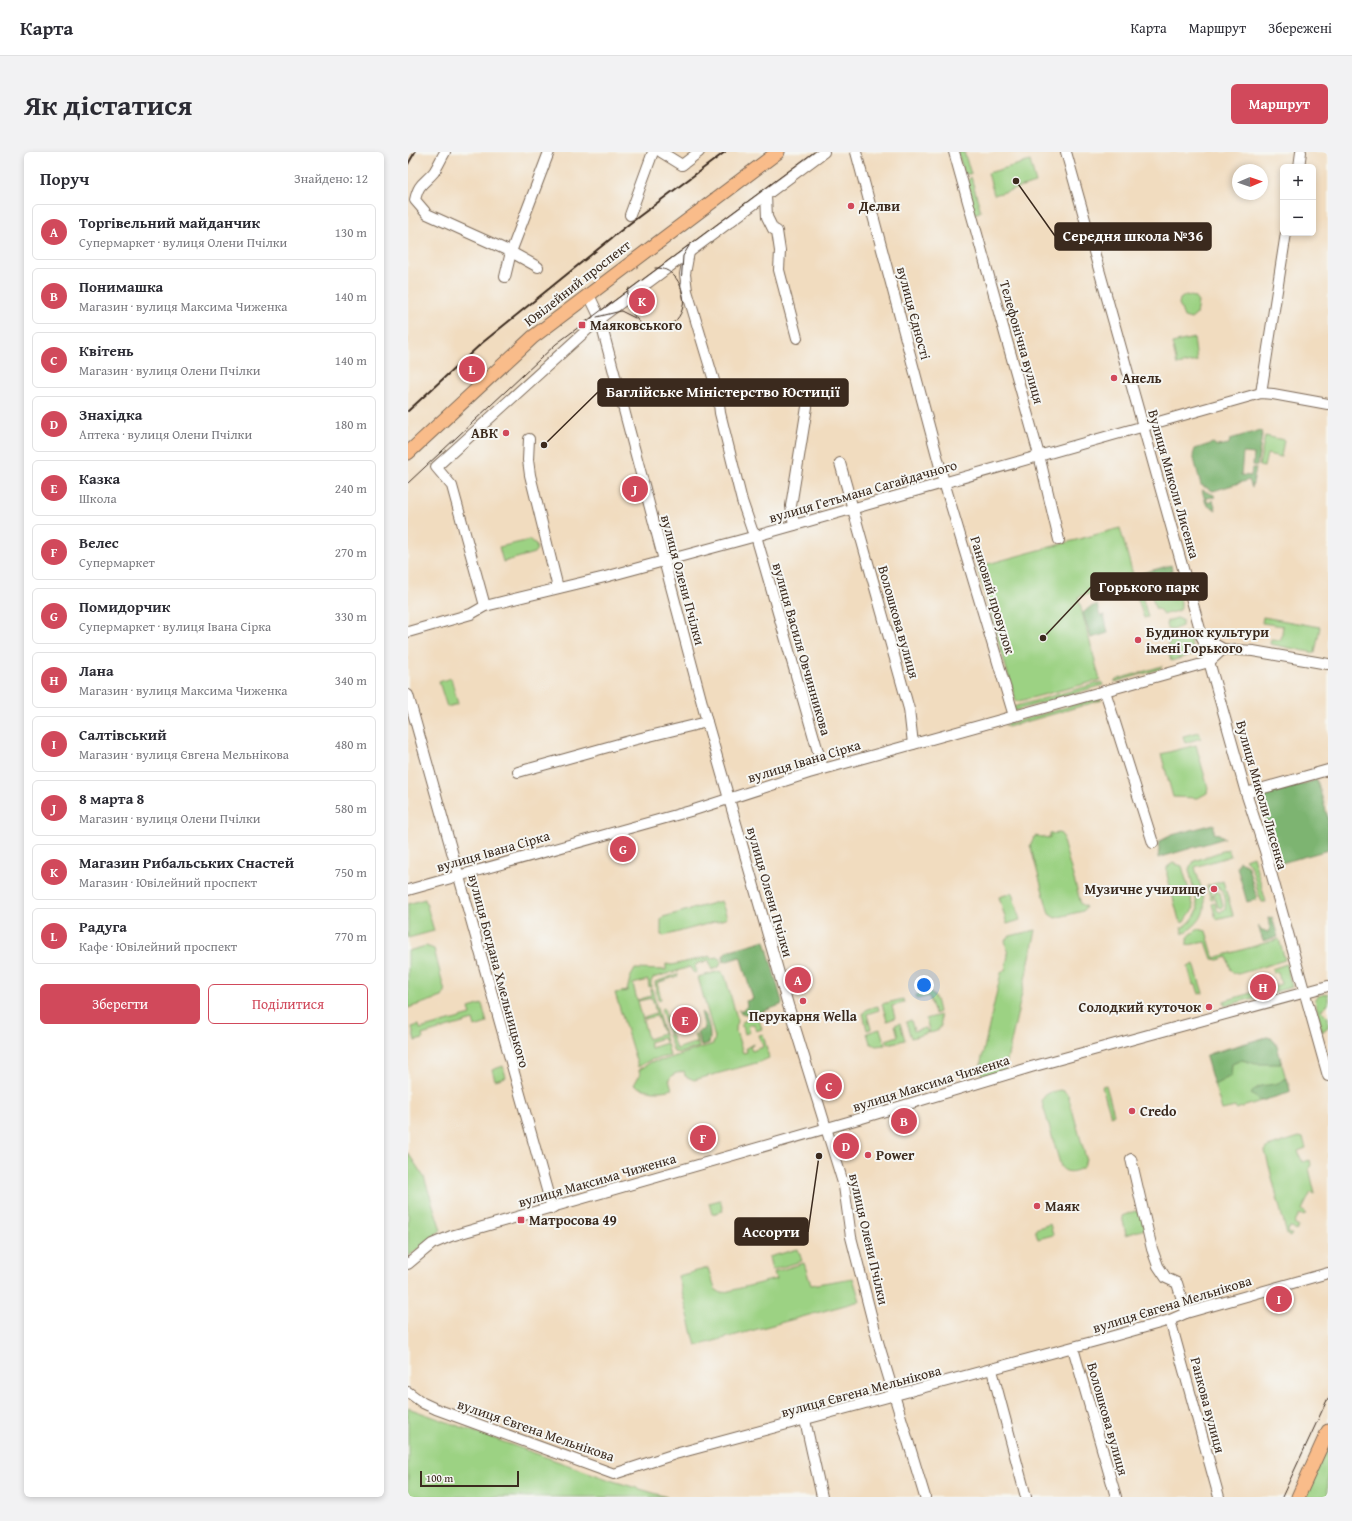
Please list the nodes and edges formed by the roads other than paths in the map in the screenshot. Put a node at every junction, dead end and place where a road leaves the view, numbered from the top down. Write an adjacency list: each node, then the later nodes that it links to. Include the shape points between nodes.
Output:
1 (444, 152): 16 (street, via 432,174 417,190 415,200 427,214)
2 (549, 152): 16 (street)
3 (653, 152): 14 (street)
4 (662, 152): 5 (street, via 682,165)
5 (699, 152)
6 (778, 152): 20 (main road, Ювілейний проспект)
7 (824, 152): 13 (street)
8 (856, 152): 31 (street, вулиця Єдності)
9 (954, 152): 29 (street, Телефонічна вулиця)
10 (1066, 152): 26 (street, Вулиця Миколи Лисенка)
11 (1301, 152): 12 (street)
12 (1299, 164)
13 (766, 195): 17 (street); 22 (street, via 767,217 773,230 777,231 780,250 779,270)
14 (630, 215)
15 (1286, 236): 23 (street)
16 (511, 252): 18 (street); 19 (street)
17 (689, 252): 21 (street); 34 (street, вулиця Василя Овчинникова, via 685,274 687,292 718,394 720,414 742,501)
18 (538, 267)
19 (505, 277)
20 (588, 295): 21 (street, вулиця Олени Пчілки); 28 (main road, Ювілейний проспект, via 533,337)
21 (599, 319): 36 (street, вулиця Олени Пчілки); 38 (street, via 436,467 452,486)
22 (797, 338)
23 (1261, 394): 24 (street, вулиця Гетьмана Сагайдачного); 26 (street, вулиця Гетьмана Сагайдачного)
24 (1328, 404)
25 (807, 407): 33 (street, via 792,506)
26 (1143, 427): 29 (street, вулиця Гетьмана Сагайдачного); 40 (street, Вулиця Миколи Лисенка)
27 (529, 439): 37 (street, via 530,475)
28 (408, 453)
29 (1039, 456): 31 (street, вулиця Гетьмана Сагайдачного); 35 (street, Телефонічна вулиця)
30 (840, 463): 32 (street, Волошкова вулиця)
31 (944, 482): 32 (street, вулиця Гетьмана Сагайдачного); 46 (street, Ранковий провулок)
32 (853, 508): 33 (street, вулиця Гетьмана Сагайдачного); 48 (street, Волошкова вулиця, via 909,709)
33 (794, 525): 34 (street, вулиця Гетьмана Сагайдачного)
34 (756, 536): 36 (street, вулиця Гетьмана Сагайдачного); 49 (street, вулиця Василя Овчинникова)
35 (1060, 540)
36 (663, 561): 37 (street, вулиця Гетьмана Сагайдачного); 47 (street, вулиця Олени Пчілки)
37 (558, 588): 38 (street, вулиця Гетьмана Сагайдачного)
38 (485, 606): 39 (street, вулиця Гетьмана Сагайдачного, via 471,614)
39 (408, 632)
40 (1202, 636): 41 (street); 42 (street, Вулиця Миколи Лисенка)
41 (1223, 649): 42 (street); 43 (street, via 1252,651)
42 (1209, 662): 44 (street, вулиця Івана Сірка); 52 (street, Вулиця Миколи Лисенка)
43 (1328, 664)
44 (1105, 691): 46 (street, вулиця Івана Сірка); 54 (street)
45 (408, 695): 55 (street, вулиця Богдана Хмельницького)
46 (1014, 716): 48 (street, вулиця Івана Сірка)
47 (707, 722): 51 (street); 53 (street, вулиця Олени Пчілки)
48 (913, 744): 49 (street, вулиця Івана Сірка)
49 (823, 769): 53 (street, вулиця Івана Сірка)
50 (1328, 770): 52 (street)
51 (518, 772)
52 (1246, 793): 58 (street, Вулиця Миколи Лисенка, via 1265,850)
53 (729, 799): 55 (street, вулиця Івана Сірка); 60 (street, вулиця Олени Пчілки, via 788,1005)
54 (1152, 843)
55 (459, 876): 56 (street, вулиця Івана Сірка); 62 (street, вулиця Богдана Хмельницького)
56 (408, 890)
57 (1328, 986): 58 (street, вулиця Максима Чиженка)
58 (1304, 993): 59 (street, Вулиця Миколи Лисенка); 60 (street, вулиця Максима Чиженка, via 1031,1067)
59 (1328, 1076)
60 (827, 1128): 62 (street, вулиця Максима Чиженка); 70 (street, вулиця Олени Пчілки, via 844,1186 851,1238)
61 (1130, 1159): 65 (street, via 1158,1266 1166,1278 1177,1283)
62 (552, 1208): 63 (street, вулиця Максима Чиженка, via 451,1236 432,1244)
63 (408, 1264)
64 (1328, 1273): 65 (street, вулиця Євгена Мельнікова)
65 (1186, 1313): 66 (street, вулиця Євгена Мельнікова)
66 (1170, 1320): 67 (street, вулиця Євгена Мельнікова); 77 (street, Ранкова вулиця)
67 (1073, 1348): 68 (street, вулиця Євгена Мельнікова); 76 (street, Волошкова вулиця)
68 (992, 1370): 70 (street, вулиця Євгена Мельнікова); 75 (street)
69 (408, 1392): 71 (street, вулиця Євгена Мельнікова, via 436,1410 614,1474 675,1454)
70 (894, 1396): 71 (street, вулиця Євгена Мельнікова); 74 (street, вулиця Олени Пчілки)
71 (805, 1420): 73 (street)
72 (1328, 1431): 78 (main road)
73 (822, 1497)
74 (925, 1497)
75 (1026, 1497)
76 (1116, 1497)
77 (1219, 1497)
78 (1298, 1497)

